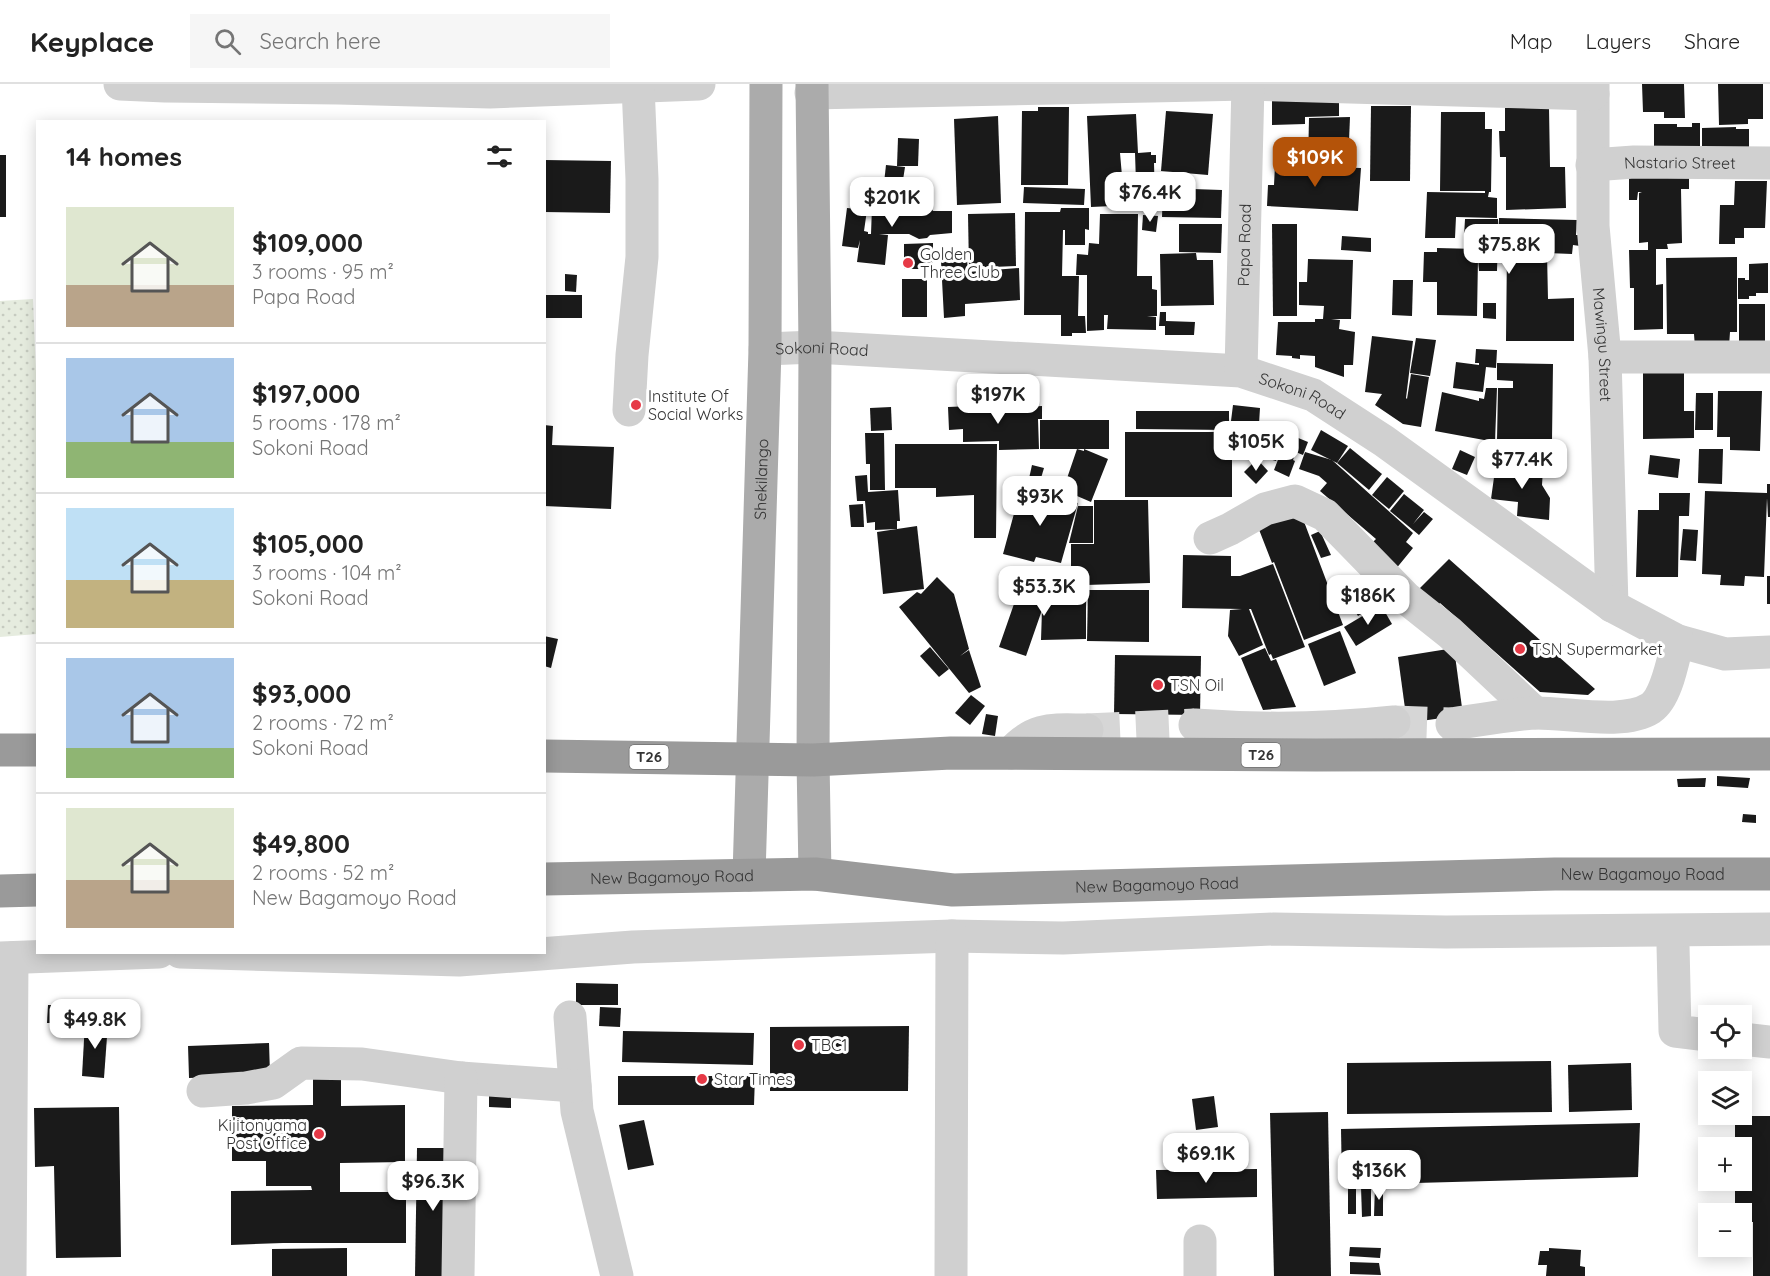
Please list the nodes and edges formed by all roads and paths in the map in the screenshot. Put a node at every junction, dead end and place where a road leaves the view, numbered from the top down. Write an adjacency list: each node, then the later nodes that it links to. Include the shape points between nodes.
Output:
1 (120, 84): 5 (street, via 490,92)
2 (699, 84): 5 (street)
3 (766, 84): 11 (main road, Shekilango)
4 (1248, 84): 6 (street); 7 (street); 14 (street, Papa Road)
5 (638, 86): 15 (street, via 642,257)
6 (812, 89): 10 (main road)
7 (1593, 89): 9 (street, Mawingu Street)
8 (1770, 163): 9 (street, Nastario Street)
9 (1592, 165): 12 (street, Mawingu Street, via 1593,226)
10 (815, 347): 11 (street, Sokoni Road); 14 (street, Sokoni Road); 31 (main road)
11 (765, 349): 30 (main road, Shekilango)
12 (1605, 357): 13 (street); 17 (street, Mawingu Street)
13 (1770, 357)
14 (1241, 371): 17 (street, Sokoni Road, via 1313,394)
15 (629, 410)
16 (1210, 538): 20 (street, via 1265,509 1295,501 1325,515 1406,598 1450,633)
17 (1612, 606): 18 (street, Sokoni Road)
18 (1678, 641): 19 (street, Sokoni Road, via 1725,654); 20 (street, via 1661,696 1651,708 1629,716)
19 (1770, 652)
20 (1535, 713): 22 (street)
21 (1394, 722): 23 (street, via 1245,729)
22 (1452, 724)
23 (1195, 725)
24 (1087, 730): 27 (street, via 1044,730 1020,743)
25 (0, 750): 26 (highway)
26 (36, 750)
27 (1011, 753): 28 (highway, T26); 31 (highway, T26)
28 (1770, 754)
29 (546, 756): 30 (highway, T26)
30 (753, 759): 31 (highway, T26); 34 (main road, Shekilango)
31 (813, 759): 32 (main road)
32 (815, 874): 33 (highway, New Bagamoyo Road, via 953,890 1556,874); 34 (highway, New Bagamoyo Road)
33 (1770, 874)
34 (749, 875): 35 (highway, New Bagamoyo Road)
35 (546, 879)
36 (36, 890): 37 (highway)
37 (0, 891)
38 (1770, 929): 39 (street, via 1274,929 1063,938)
39 (952, 936): 41 (street, via 633,946); 59 (street)
40 (1673, 945): 48 (street, via 1675,1031)
41 (546, 953)
42 (108, 954): 46 (street)
43 (311, 954): 45 (street)
44 (534, 954): 45 (street, via 459,960)
45 (376, 955)
46 (6, 958): 51 (street)
47 (570, 1017): 53 (street)
48 (1698, 1034)
49 (1752, 1040): 50 (street)
50 (1770, 1042)
51 (6, 1074): 56 (street)
52 (461, 1078): 53 (street); 54 (street, via 362,1064 301,1063 273,1083); 57 (street)
53 (575, 1086): 58 (street, via 577,1111)
54 (202, 1091)
55 (1200, 1240): 60 (street)
56 (10, 1276)
57 (458, 1276)
58 (617, 1276)
59 (951, 1276)
60 (1200, 1276)

